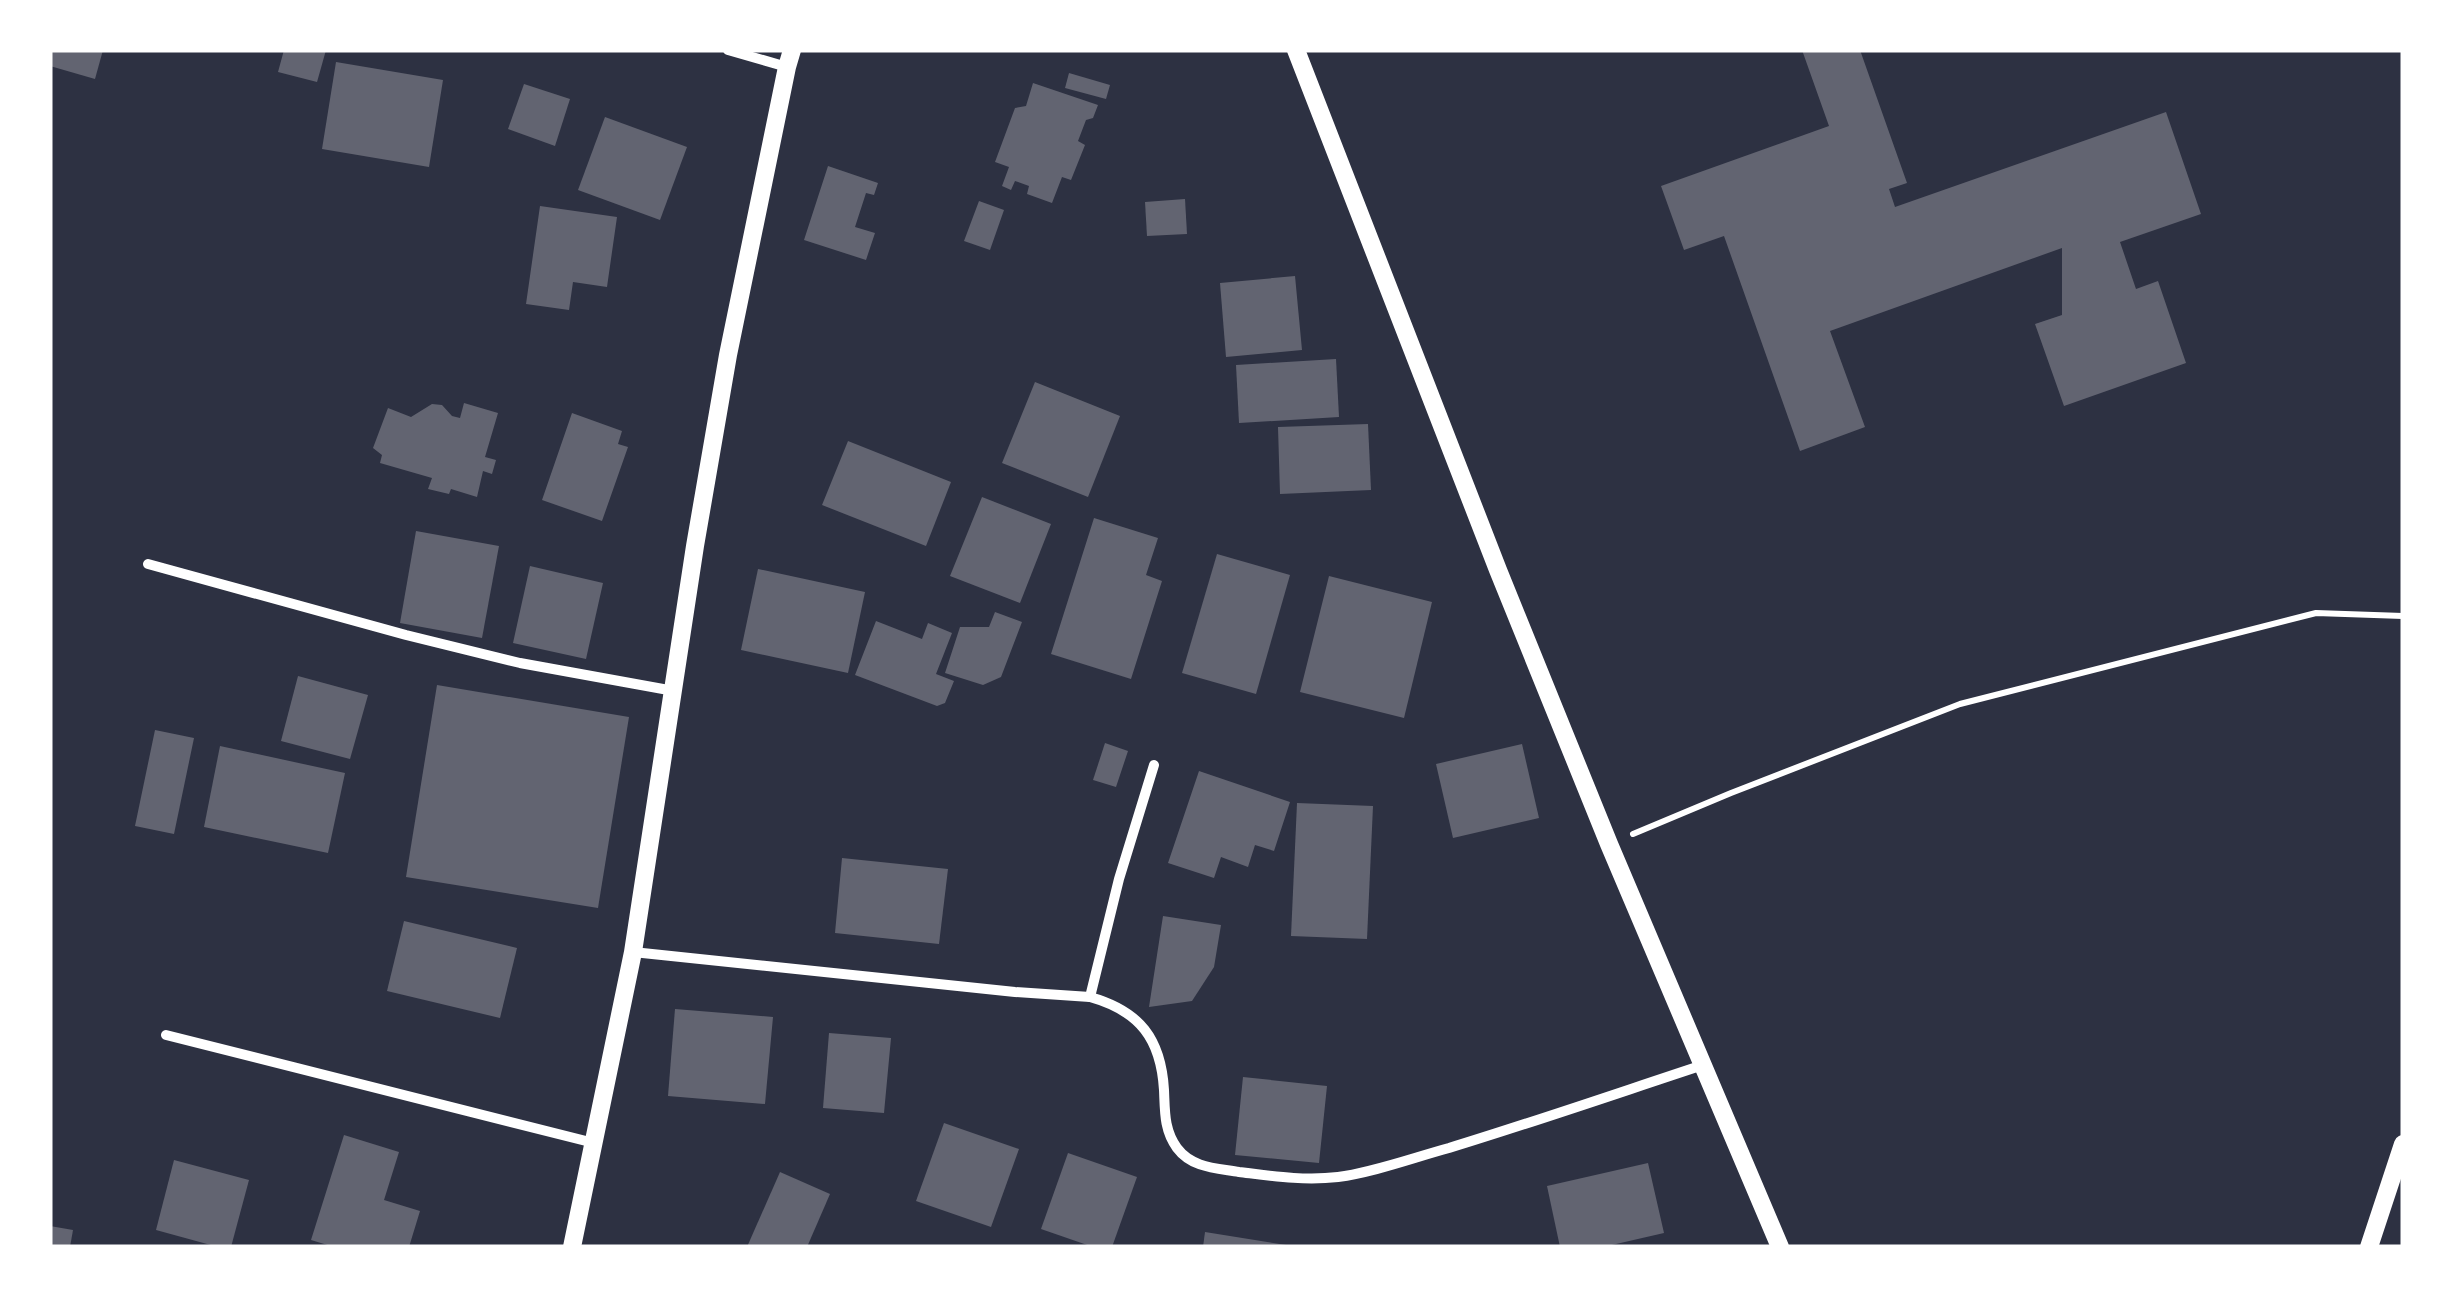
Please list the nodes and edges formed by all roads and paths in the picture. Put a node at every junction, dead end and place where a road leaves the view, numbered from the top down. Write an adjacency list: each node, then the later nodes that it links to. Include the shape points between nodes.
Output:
1 (728, 50): 3 (street)
2 (1296, 50): 8 (street)
3 (790, 58): 6 (street, via 728,354)
4 (148, 564): 6 (street, via 501,658)
5 (2403, 616): 8 (path, via 2316,613 1960,704)
6 (674, 691): 9 (street)
7 (1154, 764): 10 (street)
8 (1609, 844): 12 (street)
9 (633, 952): 10 (street); 13 (street)
10 (1090, 997): 12 (street, via 1129,1014 1152,1037 1163,1074 1166,1130 1190,1162 1275,1177 1308,1179 1382,1167)
11 (166, 1035): 13 (street)
12 (1703, 1065): 16 (street)
13 (594, 1143): 15 (street)
14 (2403, 1144): 17 (street)
15 (572, 1247)
16 (1780, 1247)
17 (2369, 1247)

